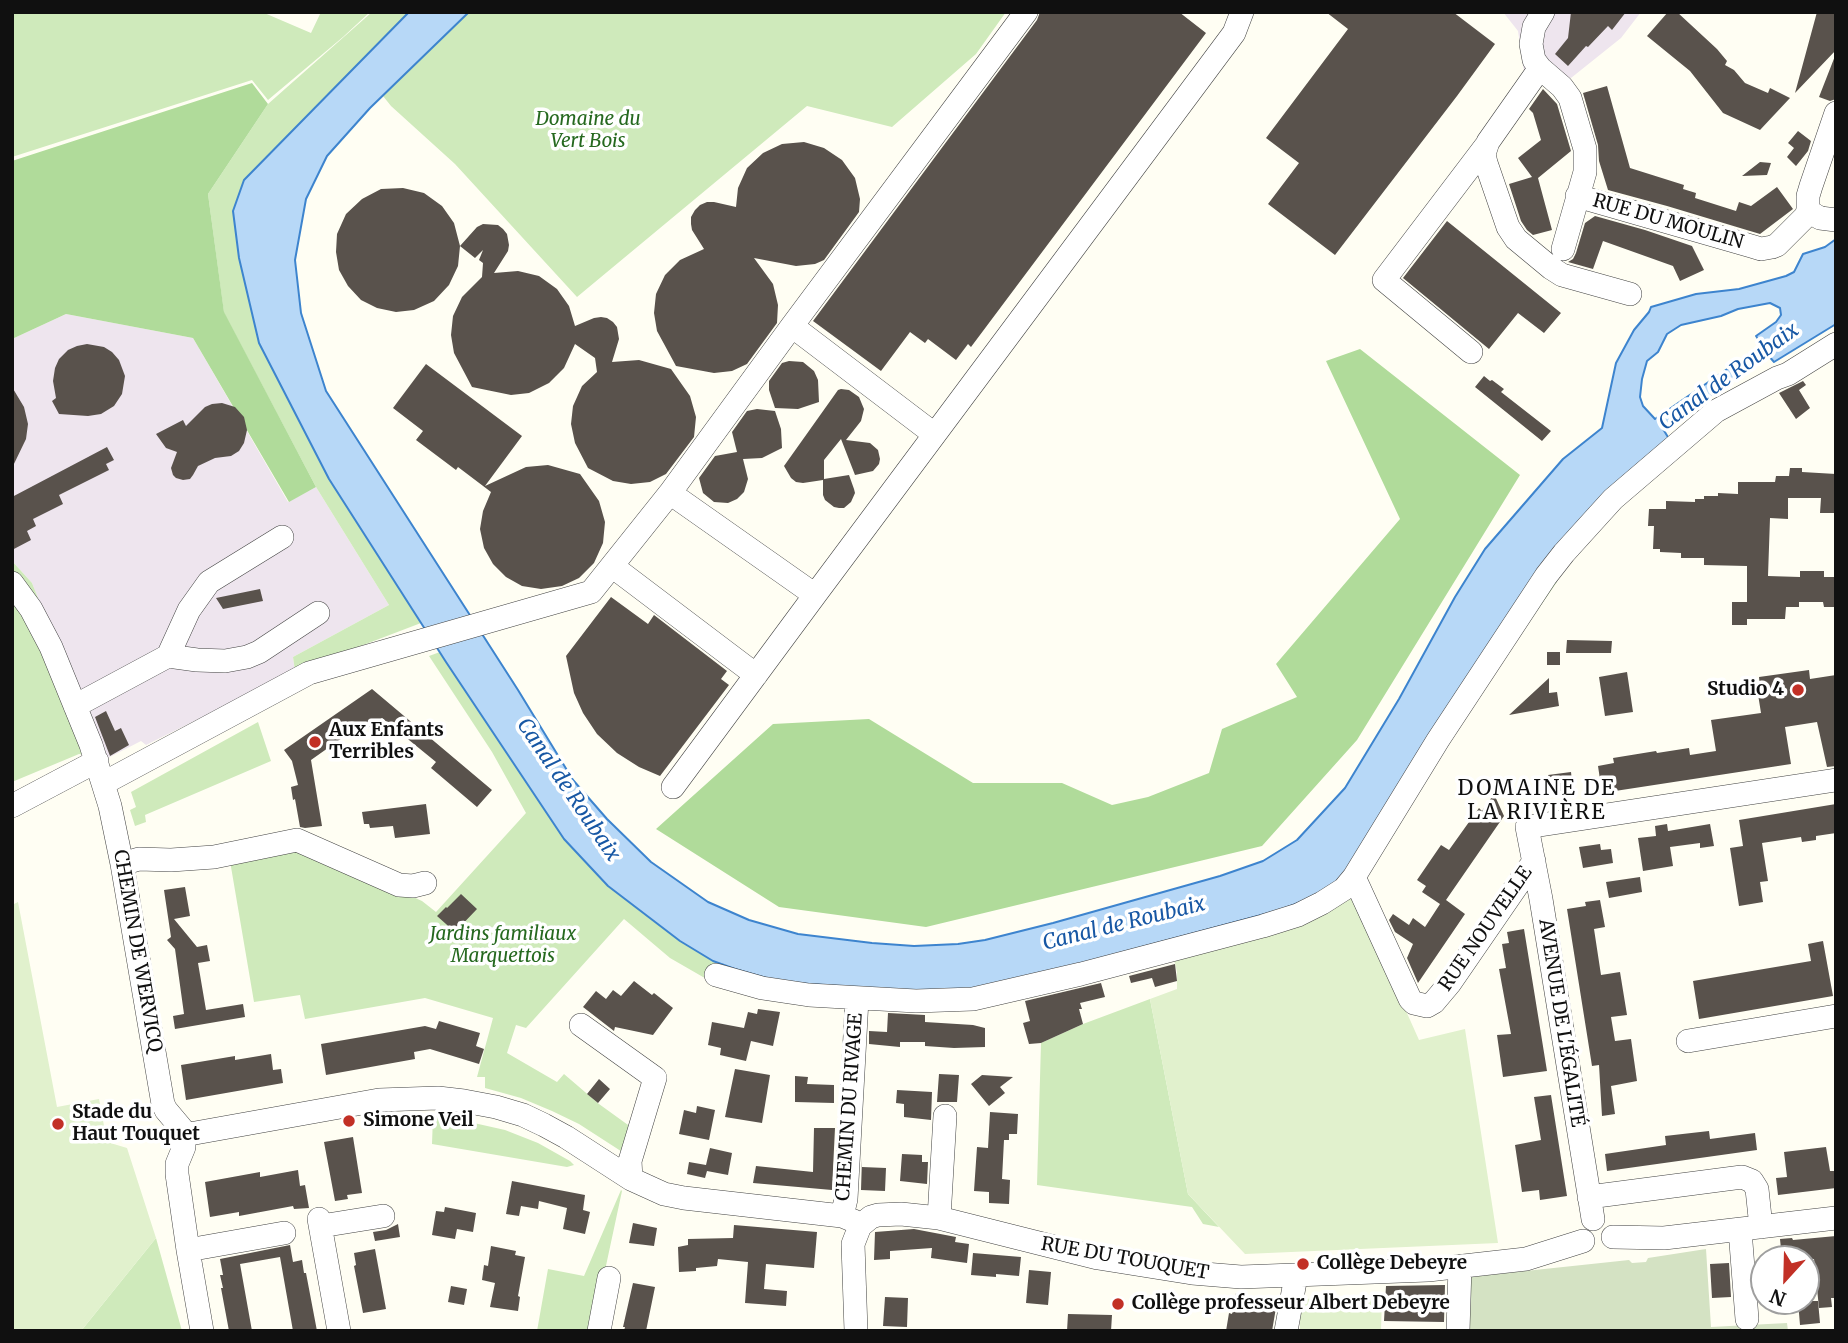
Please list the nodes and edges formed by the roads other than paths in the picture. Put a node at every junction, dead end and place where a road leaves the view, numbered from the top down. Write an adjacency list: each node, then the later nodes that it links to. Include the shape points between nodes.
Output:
1 (1026, 12): 12 (street)
2 (1242, 12): 15 (street, via 1234,33)
3 (1538, 14): 4 (street, via 1531,44)
4 (1540, 68): 6 (street); 7 (street, RUE DU MOULIN, via 1562,87 1574,108 1586,156)
5 (1836, 113): 8 (street, via 1811,186)
6 (1485, 147): 11 (street, via 1486,163 1516,239 1562,275); 14 (street, via 1384,280)
7 (1577, 196): 8 (street, RUE DU MOULIN, via 1761,249 1776,245); 10 (street, RUE DU MOULIN)
8 (1808, 211): 9 (street)
9 (1836, 220)
10 (1563, 248)
11 (1630, 295)
12 (792, 326): 15 (street); 16 (street)
13 (1836, 344): 32 (street, via 1716,411 1613,499 1564,553)
14 (1471, 352)
15 (934, 434): 20 (street)
16 (670, 493): 18 (street); 20 (street)
17 (282, 537): 22 (street, via 209,583 189,610)
18 (612, 566): 23 (street); 27 (street, via 591,592 309,673)
19 (12, 583): 24 (street, CHEMIN DE WERVICQ, via 45,634)
20 (816, 595): 23 (street)
21 (318, 613): 22 (street, via 247,657 225,661)
22 (168, 656): 24 (street)
23 (756, 675): 28 (street)
24 (75, 706): 25 (street, CHEMIN DE WERVICQ)
25 (97, 761): 27 (street, CHEMIN DE WERVICQ); 29 (street)
26 (1836, 780): 30 (street, AVENUE DE L'ÉGALITÉ, via 1527,827)
27 (104, 783): 31 (street, CHEMIN DE WERVICQ)
28 (673, 787)
29 (12, 806)
30 (1534, 861): 32 (street, RUE NOUVELLE, via 1450,983 1427,1006 1410,999); 42 (street, AVENUE DE L'ÉGALITÉ)
31 (122, 864): 33 (street, via 139,859 214,858 298,840 398,885); 40 (street, CHEMIN DE WERVICQ, via 163,1104)
32 (1354, 877): 35 (street, via 1338,893 1290,918 1082,974 973,999)
33 (425, 883)
34 (716, 975): 35 (street, via 762,988)
35 (857, 999): 46 (street, CHEMIN DU RIVAGE, via 846,1199)
36 (1836, 1016): 38 (street)
37 (581, 1025): 41 (street, via 655,1077 630,1161)
38 (1688, 1041)
39 (945, 1116): 44 (street)
40 (184, 1135): 41 (street, via 379,1100 438,1098 523,1115); 51 (street, via 177,1174)
41 (631, 1179): 46 (street, via 684,1198)
42 (1591, 1208): 47 (street, via 1742,1177 1756,1189); 49 (street, via 1607,1222); 50 (street)
43 (383, 1216): 57 (street, via 320,1223)
44 (939, 1218): 46 (street, RUE DU TOUQUET, via 901,1214); 53 (street, RUE DU TOUQUET, via 1142,1266 1224,1276)
45 (1836, 1218): 47 (street, RUE DU TOUQUET)
46 (851, 1221): 59 (street)
47 (1750, 1228): 49 (street, RUE DU TOUQUET, via 1664,1238); 55 (street)
48 (284, 1233): 51 (street)
49 (1613, 1237): 50 (street, RUE DU TOUQUET, via 1598,1250)
50 (1583, 1241): 52 (street, RUE DU TOUQUET, via 1533,1257)
51 (188, 1250): 56 (street)
52 (1460, 1267): 53 (street, RUE DU TOUQUET); 61 (street)
53 (1296, 1276): 60 (street)
54 (608, 1278): 58 (street)
55 (1747, 1319)
56 (202, 1331)
57 (339, 1331)
58 (599, 1331)
59 (856, 1331)
60 (1286, 1331)
61 (1458, 1331)

